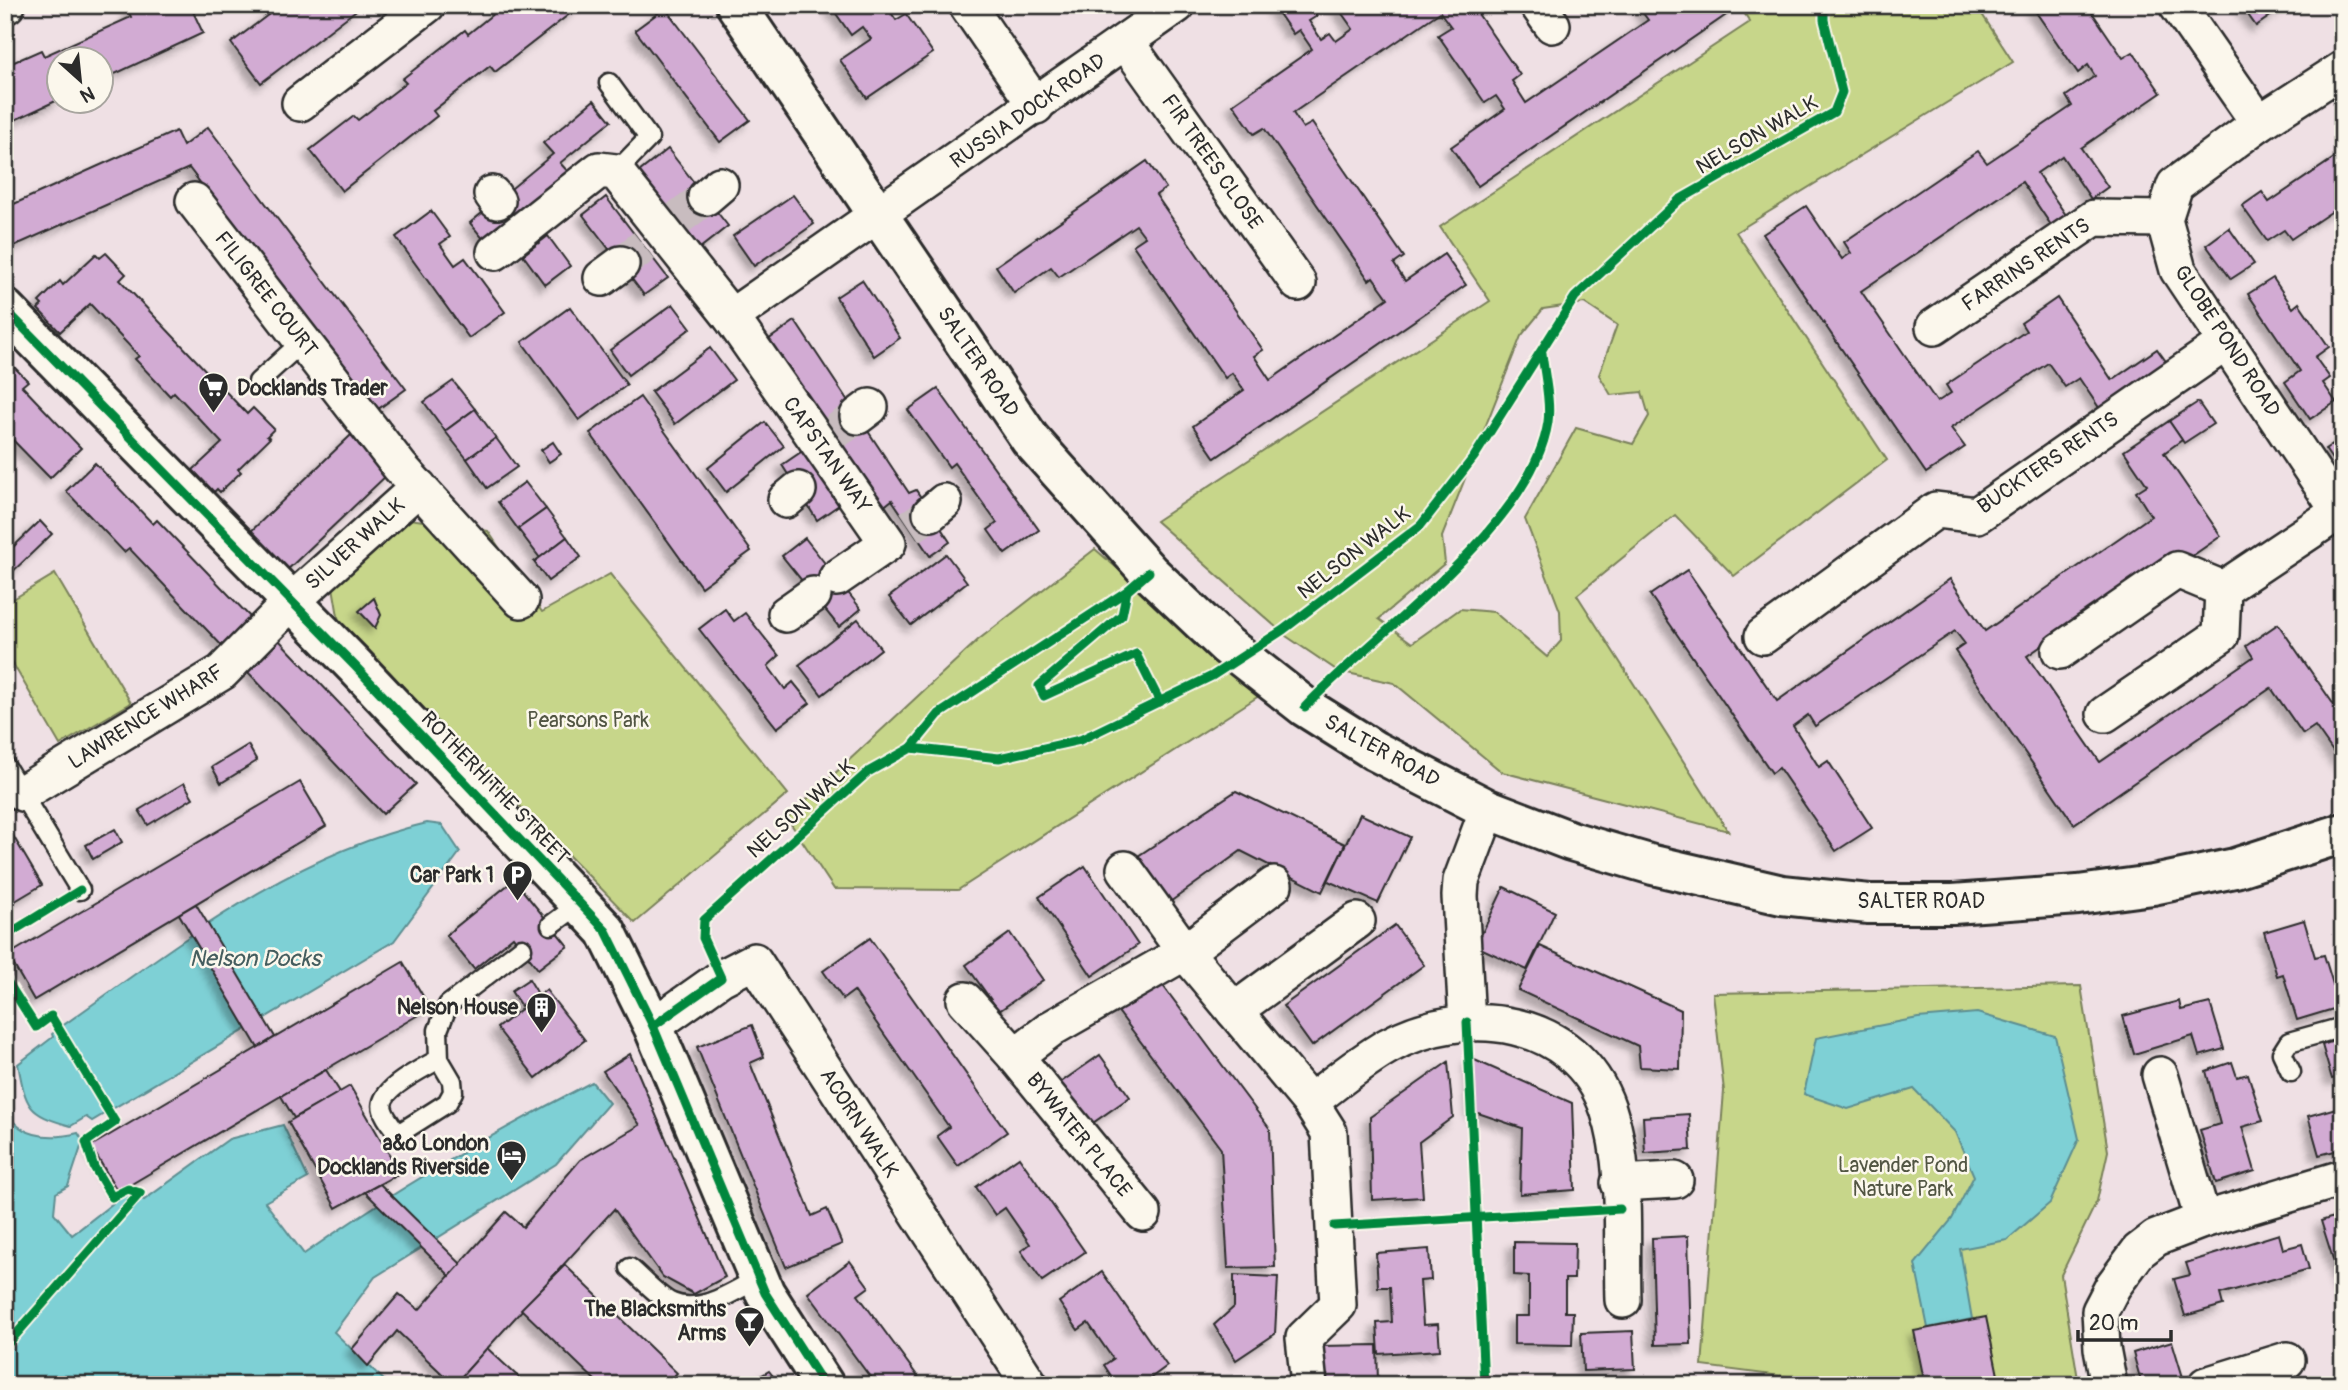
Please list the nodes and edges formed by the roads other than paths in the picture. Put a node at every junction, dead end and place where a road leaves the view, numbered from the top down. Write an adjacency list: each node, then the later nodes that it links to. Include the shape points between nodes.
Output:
1 (736, 5): 14 (main road, SALTER ROAD)
2 (967, 5): 10 (street)
3 (1177, 5): 6 (street, RUSSIA DOCK ROAD)
4 (2177, 5): 11 (street)
5 (411, 10): 9 (street)
6 (1126, 42): 10 (street, RUSSIA DOCK ROAD); 17 (street, FIR TREES CLOSE)
7 (2343, 69): 11 (street)
8 (609, 83): 12 (lane, via 649,138)
9 (300, 103)
10 (1036, 106): 14 (street, RUSSIA DOCK ROAD)
11 (2259, 123): 15 (street, via 2175,185)
12 (616, 172): 16 (street, via 599,170 506,212); 19 (street, CAPSTAN WAY, via 641,248)
13 (194, 201): 21 (street, FILIGREE COURT)
14 (878, 216): 19 (street); 35 (main road, SALTER ROAD, via 1030,439 1149,572 1226,645 1305,707 1375,751)
15 (2164, 219): 20 (street, FARRINS RENTS, via 2094,218); 22 (street, GLOBE POND ROAD, via 2178,271)
16 (495, 252)
17 (1298, 283)
18 (5, 309): 30 (main road, ROTHERHITHE STREET)
19 (731, 317): 28 (street, CAPSTAN WAY, via 827,454 918,521)
20 (1934, 327)
21 (303, 341): 23 (lane); 24 (street, FILIGREE COURT)
22 (2225, 343): 26 (street, GLOBE POND ROAD); 31 (street, BUCKTERS RENTS, via 1977,515 1936,510)
23 (258, 382)
24 (363, 420): 25 (street, SILVER WALK)
25 (419, 487): 29 (street, SILVER WALK); 30 (street, SILVER WALK)
26 (2342, 513): 27 (street)
27 (2223, 589): 32 (street, via 2176,570); 33 (street, via 2221,635)
28 (812, 595)
29 (521, 600)
30 (292, 601): 34 (street, LAWRENCE WHARF, via 222,672); 46 (main road, ROTHERHITHE STREET, via 566,914 606,931)
31 (1763, 636)
32 (2060, 651)
33 (2105, 714)
34 (13, 780): 39 (lane)
35 (1488, 809): 36 (main road, SALTER ROAD, via 1571,841 1653,865 1782,895 1869,904 1967,903 2153,885 2235,868); 45 (street, via 1461,880)
36 (2343, 833)
37 (1125, 869): 42 (street)
38 (1274, 885): 42 (street, BYWATER PLACE)
39 (80, 890)
40 (1357, 921): 44 (street)
41 (522, 948): 49 (lane, via 448,1005 438,1030)
42 (1185, 952): 44 (street); 48 (street, BYWATER PLACE, via 1052,1028)
43 (965, 999): 48 (street, BYWATER PLACE)
44 (1234, 1012): 52 (street)
45 (1467, 1022): 52 (street, via 1430,1029 1389,1046); 55 (street, via 1506,1025 1546,1036 1575,1055 1607,1107 1615,1135)
46 (653, 1026): 59 (main road, ROTHERHITHE STREET); 63 (street, ACORN WALK, via 720,978 754,961)
47 (2343, 1027): 50 (lane, via 2289,1042 2282,1053)
48 (1015, 1056): 56 (street, BYWATER PLACE)
49 (439, 1059)
50 (2291, 1072)
51 (2160, 1075): 57 (street)
52 (1310, 1102): 64 (street, via 1329,1132 1338,1305 1304,1338)
53 (2343, 1178): 57 (street)
54 (1675, 1180): 55 (street)
55 (1619, 1183): 60 (street)
56 (1143, 1213)
57 (2203, 1220): 65 (street, via 2156,1238 2139,1251 2113,1286 2100,1311)
58 (630, 1268): 59 (lane, via 671,1302 686,1307 713,1301)
59 (759, 1278): 62 (main road, ROTHERHITHE STREET, via 784,1326)
60 (1623, 1300)
61 (2287, 1360): 66 (street)
62 (824, 1385)
63 (1030, 1385)
64 (1309, 1385)
65 (2109, 1385)
66 (2206, 1385)

